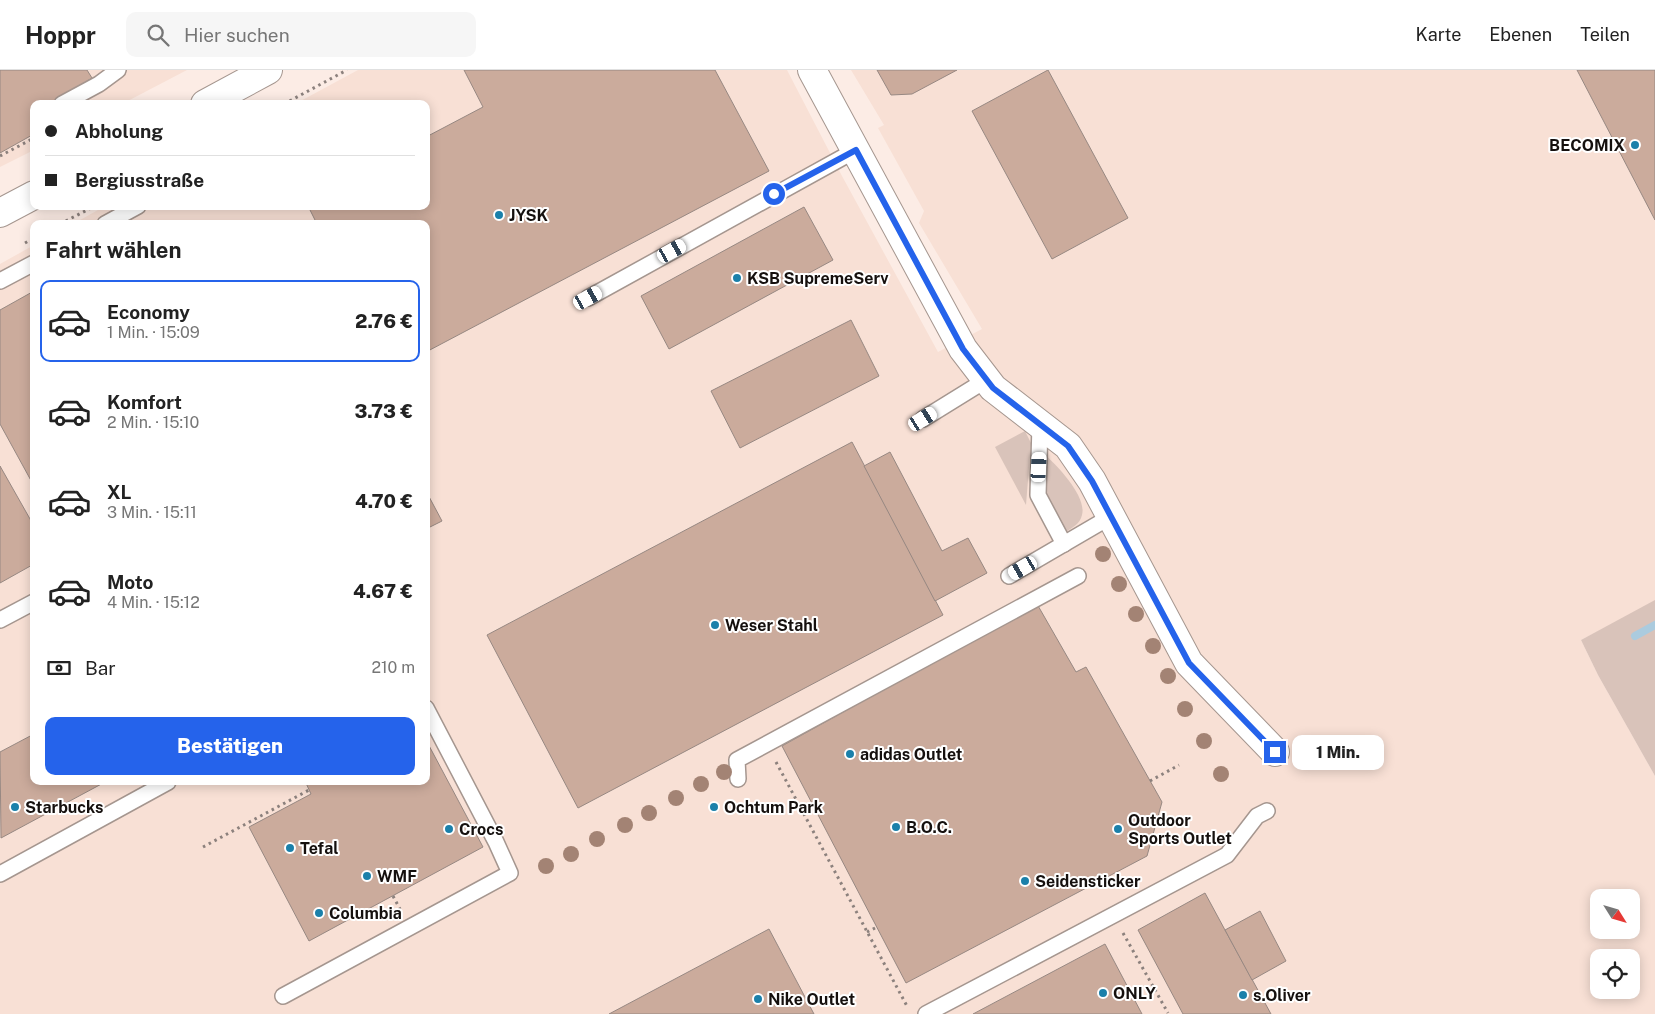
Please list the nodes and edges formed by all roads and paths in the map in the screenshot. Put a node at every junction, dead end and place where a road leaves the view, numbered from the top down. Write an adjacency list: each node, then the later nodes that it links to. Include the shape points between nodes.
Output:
1 (118, 70): 6 (lane)
2 (268, 70): 5 (street)
3 (347, 70): 8 (path)
4 (812, 70): 10 (street)
5 (232, 80): 7 (street)
6 (70, 100)
7 (210, 100)
8 (291, 100)
9 (30, 140): 11 (path)
10 (856, 150): 20 (lane); 21 (street, via 963,349)
11 (0, 156)
12 (30, 197): 15 (street)
13 (86, 210): 16 (path)
14 (131, 210): 17 (lane)
15 (0, 214)
16 (67, 220)
17 (112, 220)
18 (30, 265): 19 (lane)
19 (0, 281)
20 (588, 298)
21 (986, 380): 22 (lane); 23 (street)
22 (923, 419)
23 (1040, 425): 24 (street, via 1068,446 1092,481); 25 (lane, via 1038,495)
24 (1110, 517): 25 (lane); 32 (street, via 1189,663)
25 (1064, 544): 26 (lane)
26 (1009, 576)
27 (1078, 576): 31 (lane)
28 (30, 604): 29 (lane)
29 (0, 620)
30 (430, 716): 44 (lane, via 510,873)
31 (766, 744): 34 (lane, via 737,760); 43 (path)
32 (1275, 752)
33 (1179, 765): 35 (path)
34 (738, 778)
35 (1150, 781)
36 (163, 785): 40 (lane)
37 (309, 790): 39 (path)
38 (1267, 811): 41 (lane, via 1257,816 1227,855)
39 (203, 847)
40 (0, 874)
41 (1113, 915): 46 (lane); 47 (path)
42 (877, 927): 43 (path)
43 (867, 932): 45 (path)
44 (283, 996)
45 (911, 1014)
46 (926, 1014)
47 (1168, 1014)

